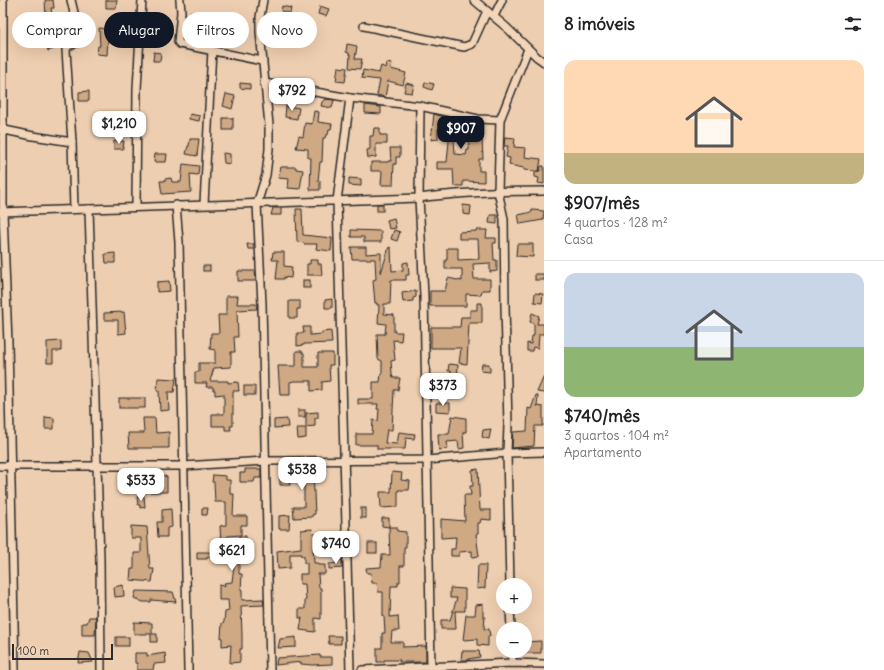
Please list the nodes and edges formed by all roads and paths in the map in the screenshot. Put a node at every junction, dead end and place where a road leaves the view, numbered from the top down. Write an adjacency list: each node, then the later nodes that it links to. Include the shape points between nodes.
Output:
1 (3, 0): 19 (street)
2 (71, 0): 20 (street, via 80,38 79,42 68,46 66,50)
3 (142, 0): 28 (street, via 137,89)
4 (180, 0): 12 (street, via 178,42 182,45)
5 (263, 0): 13 (street, via 260,24)
6 (474, 0): 8 (street)
7 (502, 0): 9 (street)
8 (487, 11): 9 (street); 10 (street, via 472,44 464,47)
9 (494, 16): 11 (street)
10 (364, 26)
11 (528, 49): 14 (street); 18 (street)
12 (212, 50): 13 (street); 25 (street)
13 (262, 61): 15 (street)
14 (544, 62)
15 (264, 83): 16 (street); 26 (street, via 269,149 266,175)
16 (350, 98): 17 (street); 24 (street)
17 (420, 106): 18 (street, via 478,119); 23 (street)
18 (500, 120): 21 (street)
19 (2, 129): 20 (street); 31 (street)
20 (72, 142): 30 (street)
21 (498, 191): 22 (street); 23 (street); 33 (street, via 504,219 508,425)
22 (544, 191)
23 (419, 198): 24 (street); 35 (street, via 424,296)
24 (337, 201): 26 (street); 34 (street)
25 (204, 204): 26 (street); 27 (street)
26 (257, 204): 36 (street)
27 (176, 205): 28 (street); 39 (street, via 179,242)
28 (136, 207): 29 (street)
29 (89, 209): 30 (street); 40 (street)
30 (74, 210): 31 (street)
31 (2, 212): 38 (street)
32 (544, 452): 33 (street)
33 (506, 453): 35 (street); 41 (street)
34 (344, 460): 35 (street); 36 (street); 50 (street)
35 (427, 460): 45 (street)
36 (265, 461): 39 (street); 49 (street)
37 (0, 466): 38 (street)
38 (10, 466): 40 (street); 46 (street)
39 (183, 466): 40 (street); 48 (street)
40 (98, 467): 47 (street)
41 (510, 578)
42 (512, 658): 43 (street)
43 (512, 663): 44 (street); 45 (street)
44 (544, 664)
45 (431, 667): 51 (street)
46 (16, 670)
47 (101, 670)
48 (188, 670)
49 (270, 670)
50 (350, 670)
51 (362, 670)

